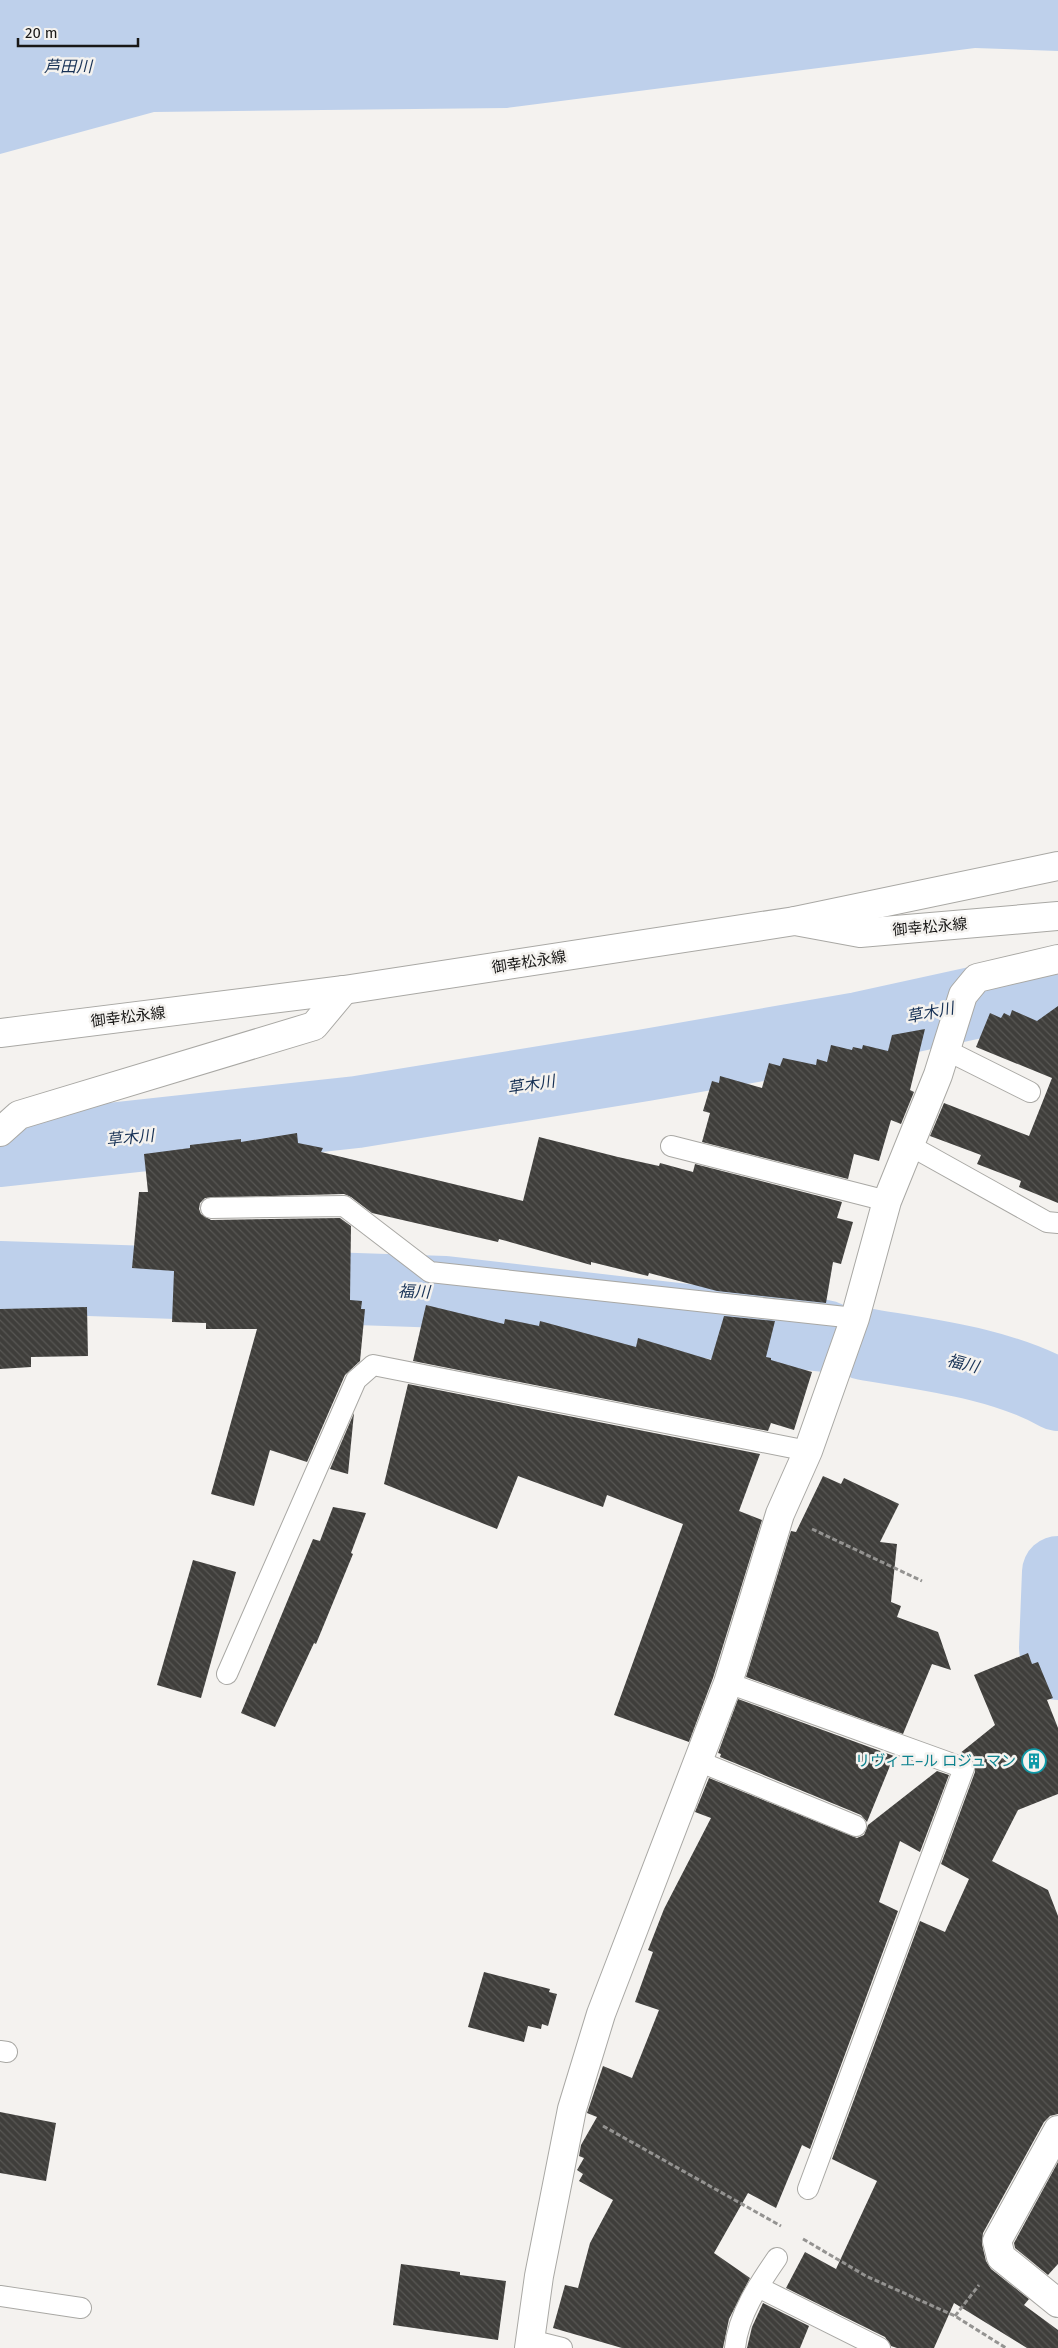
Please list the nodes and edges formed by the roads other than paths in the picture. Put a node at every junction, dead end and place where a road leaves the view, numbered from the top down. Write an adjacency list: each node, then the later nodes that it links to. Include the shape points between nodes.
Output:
1 (1058, 866): 3 (street)
2 (1058, 916): 3 (street, 御幸松永線, via 860,933)
3 (796, 921): 5 (street, 御幸松永線)
4 (1058, 958): 7 (street, via 977,978 959,1008)
5 (344, 990): 6 (street, 御幸松永線); 9 (street, via 314,1026 19,1115)
6 (0, 1033)
7 (946, 1050): 8 (lane); 10 (street)
8 (1030, 1092)
9 (0, 1132)
10 (910, 1145): 12 (street); 14 (lane, via 1047,1222)
11 (671, 1146): 12 (lane)
12 (887, 1202): 15 (street)
13 (211, 1208): 15 (lane, via 344,1206 430,1272)
14 (1058, 1223)
15 (855, 1318): 16 (street)
16 (808, 1451): 17 (lane, via 373,1365 356,1380); 18 (street, via 780,1514)
17 (228, 1674)
18 (728, 1683): 19 (street); 22 (lane, via 964,1768)
19 (698, 1761): 20 (lane); 28 (street, via 601,2014 572,2109 539,2276)
20 (856, 1826)
21 (1058, 2130): 26 (street, via 997,2241 1001,2257)
22 (808, 2189)
23 (777, 2258): 24 (lane)
24 (758, 2286): 30 (lane, via 736,2333); 31 (lane)
25 (0, 2296): 27 (lane)
26 (1058, 2303)
27 (80, 2308)
28 (530, 2344): 29 (lane)
29 (562, 2348)
30 (736, 2348)
31 (880, 2348)

